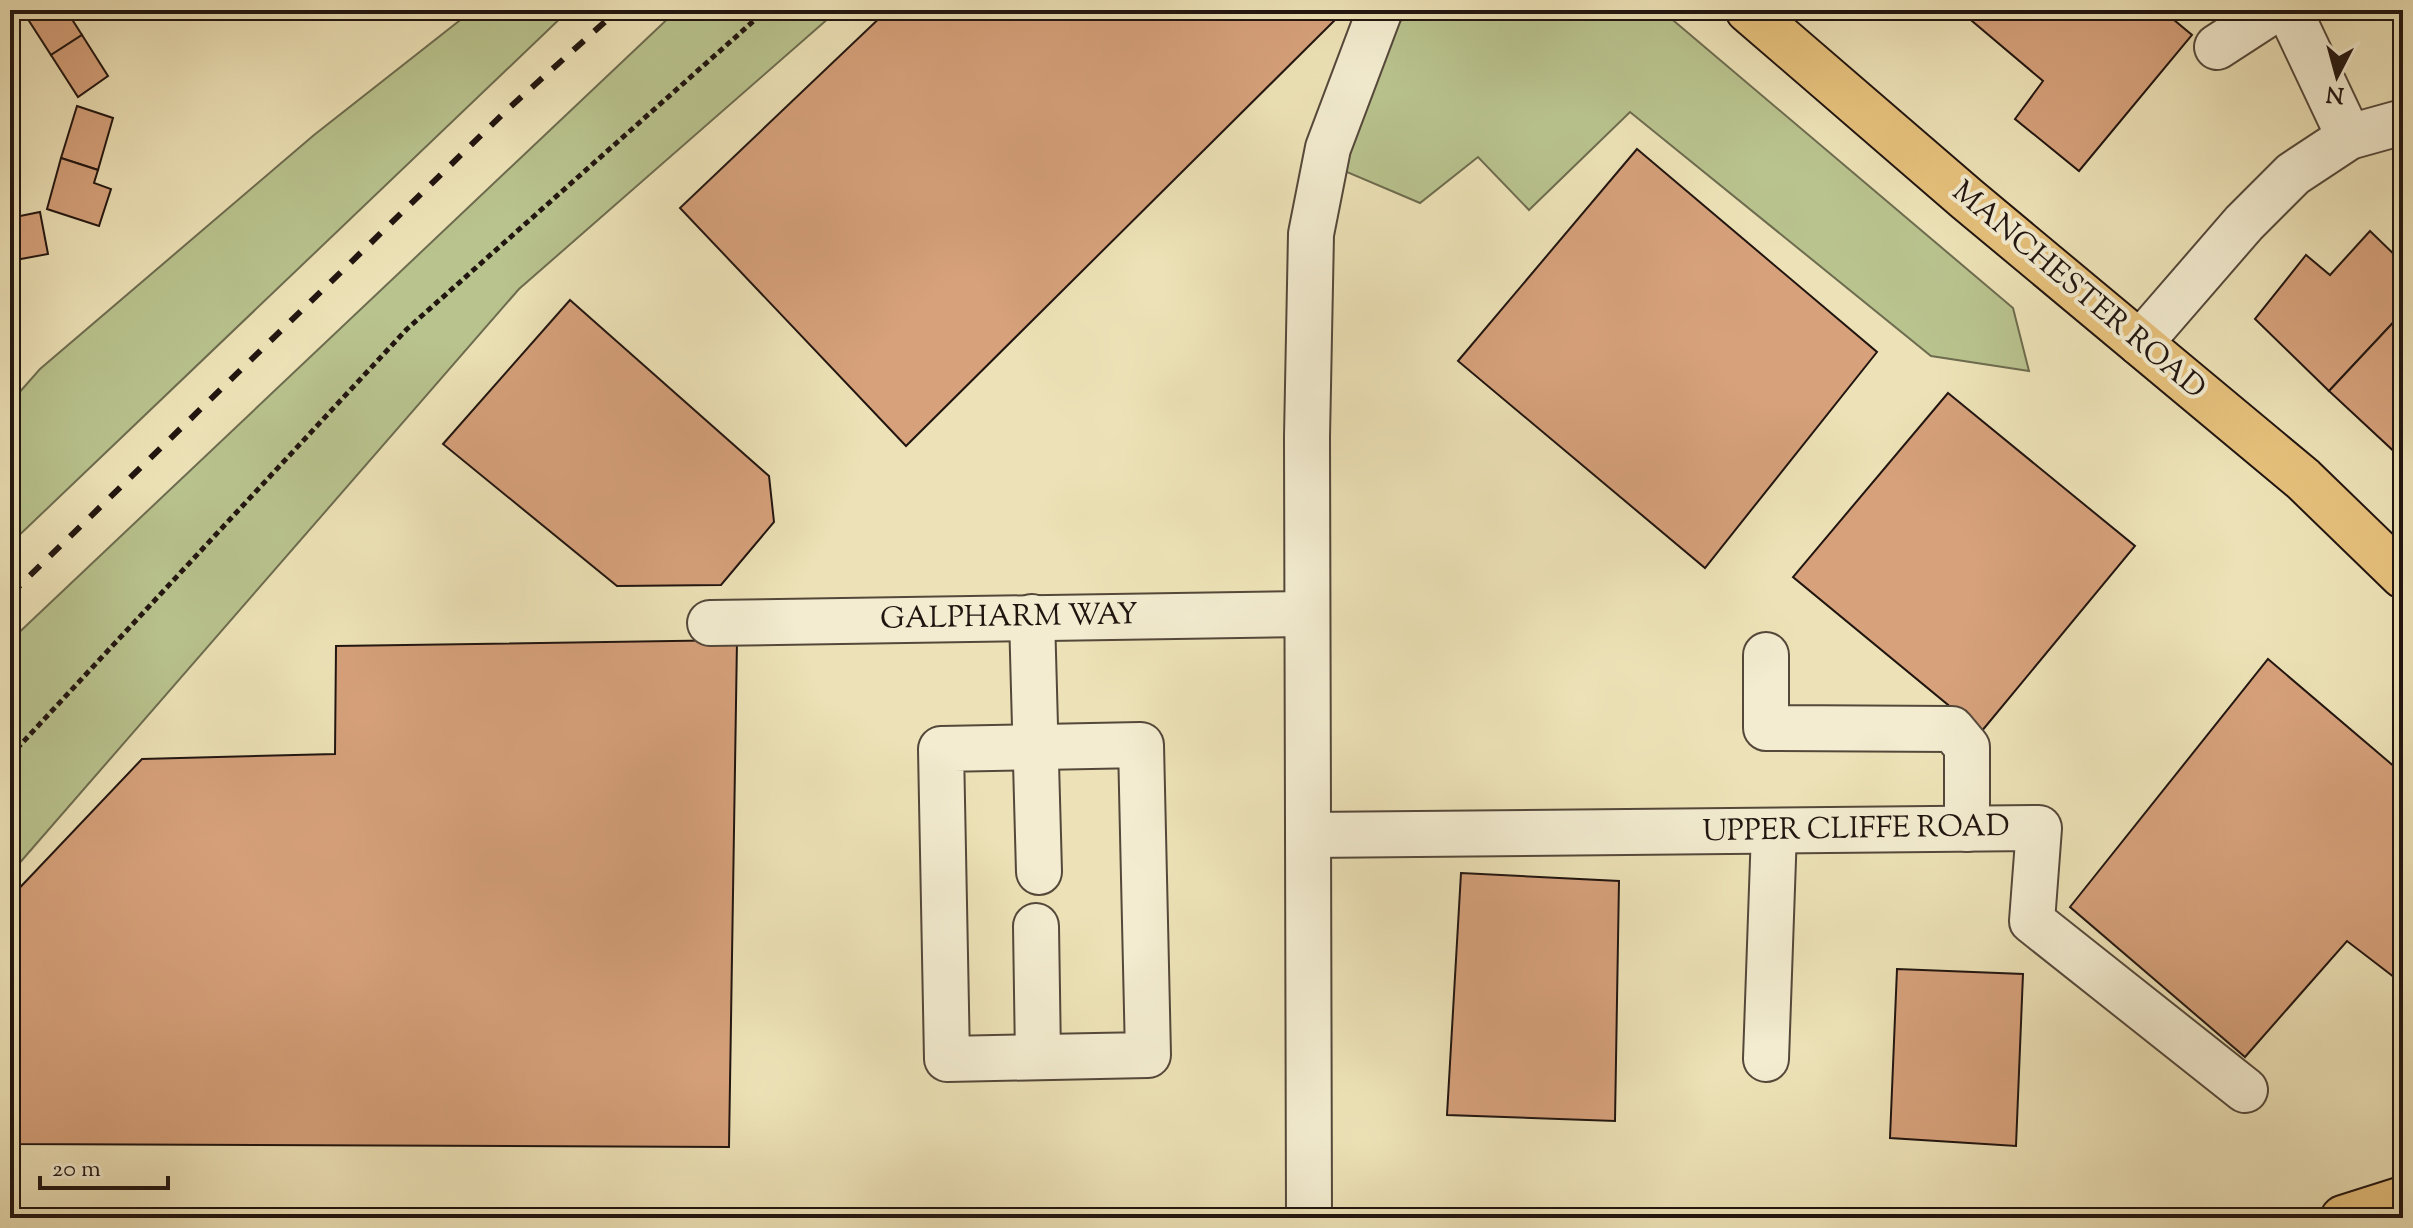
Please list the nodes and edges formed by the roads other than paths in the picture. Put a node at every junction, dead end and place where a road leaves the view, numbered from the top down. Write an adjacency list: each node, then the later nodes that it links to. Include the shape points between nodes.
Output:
1 (1380, 10): 10 (street, via 1328,148 1311,234)
2 (1748, 10): 8 (main road, MANCHESTER ROAD)
3 (2274, 10): 5 (street)
4 (2289, 10): 7 (street)
5 (2217, 47)
6 (2403, 122): 7 (street)
7 (2349, 137): 8 (street, via 2293,174)
8 (2140, 343): 9 (main road, MANCHESTER ROAD, via 2303,479)
9 (2403, 576)
10 (1307, 614): 11 (street, GALPHARM WAY); 17 (street)
11 (1032, 617): 12 (street, GALPHARM WAY); 14 (street)
12 (710, 623)
13 (1766, 655): 15 (street, via 1766,728 1952,729 1967,747)
14 (1036, 747): 18 (street); 20 (street, via 941,749 947,1059); 20 (street, via 1141,745 1148,1055)
15 (1967, 829): 16 (street, UPPER CLIFFE ROAD); 22 (street, UPPER CLIFFE ROAD, via 2039,828 2032,921)
16 (1774, 831): 17 (street, UPPER CLIFFE ROAD); 21 (street)
17 (1308, 835): 24 (street)
18 (1039, 872)
19 (1036, 926): 20 (street)
20 (1038, 1057)
21 (1766, 1059)
22 (2245, 1090)
23 (2403, 1199): 25 (main road)
24 (1309, 1218)
25 (2343, 1218)

